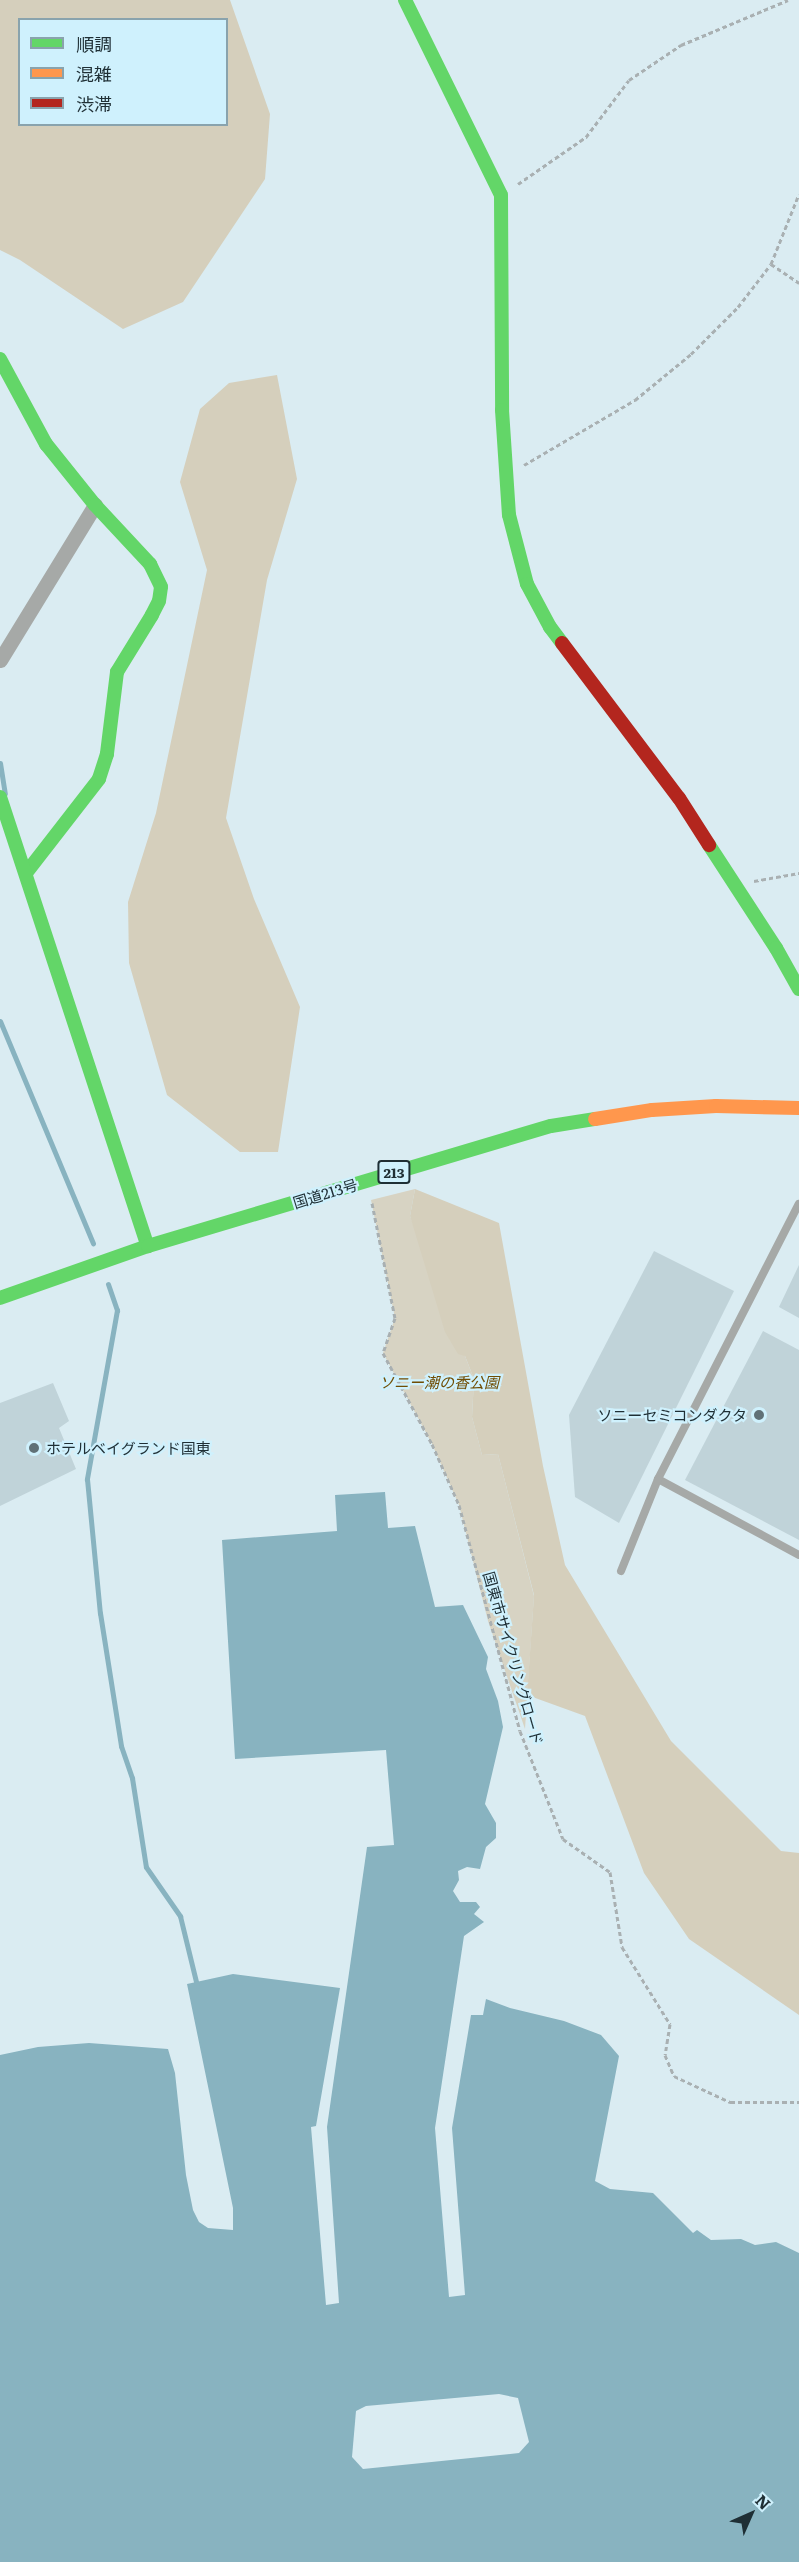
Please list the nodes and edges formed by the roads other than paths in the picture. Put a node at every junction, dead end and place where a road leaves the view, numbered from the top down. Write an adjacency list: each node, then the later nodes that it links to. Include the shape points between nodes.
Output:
1 (405, 0): 7 (main road, via 501,195 506,475 509,515 526,584 541,614 679,798)
2 (0, 359): 3 (main road, via 29,418)
3 (95, 505): 4 (street); 6 (main road, via 158,575 159,601 117,672 107,754 99,779)
4 (0, 660)
5 (0, 797): 6 (main road)
6 (26, 873): 10 (main road)
7 (799, 989)
8 (799, 1108): 10 (main road, 国道213号 / 213, via 716,1106 652,1110 551,1126)
9 (799, 1204): 12 (lane)
10 (148, 1246): 11 (main road, 国道213号 / 213)
11 (0, 1298)
12 (658, 1479): 13 (lane); 14 (lane)
13 (799, 1555)
14 (621, 1571)

